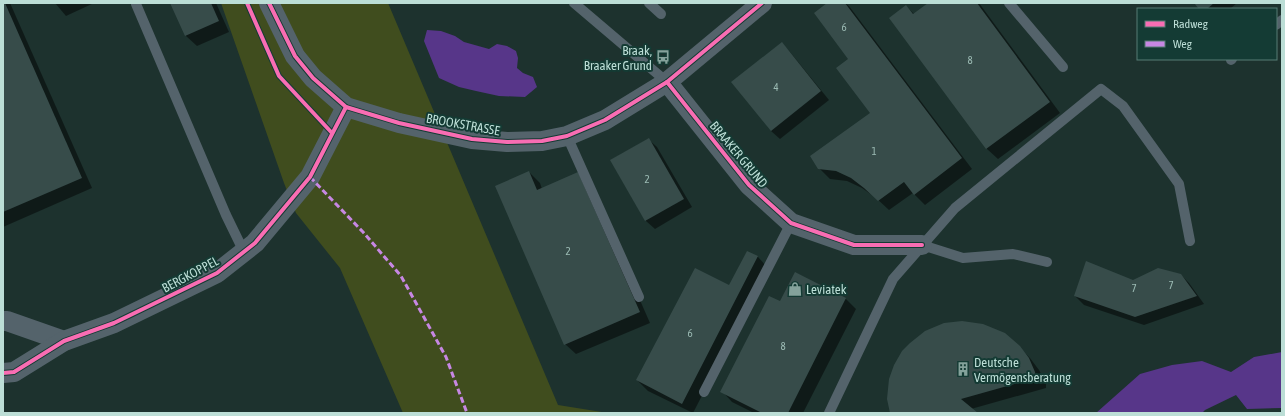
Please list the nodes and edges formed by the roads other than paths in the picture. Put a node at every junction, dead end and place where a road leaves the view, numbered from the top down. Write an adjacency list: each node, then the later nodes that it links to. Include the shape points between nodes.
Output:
1 (270, 3): 10 (street, BROOKSTRASSE, via 295,56 313,78)
2 (574, 3): 9 (lane)
3 (649, 3): 7 (lane)
4 (762, 3): 9 (street, BROOKSTRASSE)
5 (1009, 3): 8 (lane)
6 (136, 4): 15 (lane)
7 (661, 14)
8 (1063, 67)
9 (667, 82): 11 (street, BROOKSTRASSE, via 605,120); 12 (street, BRAAKER GRUND, via 749,185)
10 (346, 107): 11 (street, BROOKSTRASSE, via 472,139 542,141); 15 (street, BERGKOPPEL, via 310,177 255,243)
11 (567, 136): 17 (lane)
12 (791, 223): 14 (street, BRAAKER GRUND, via 854,245); 21 (lane)
13 (1190, 241): 14 (lane, via 1179,184 1123,106 1101,89 955,208)
14 (922, 245): 16 (lane, via 963,258 1013,254); 22 (lane, via 894,279)
15 (244, 252): 19 (street, BERGKOPPEL, via 218,273 114,323)
16 (1047, 262)
17 (639, 297)
18 (3, 321): 19 (street)
19 (64, 341): 20 (street, BERGKOPPEL, via 14,372)
20 (3, 373)
21 (704, 392)
22 (829, 413)

